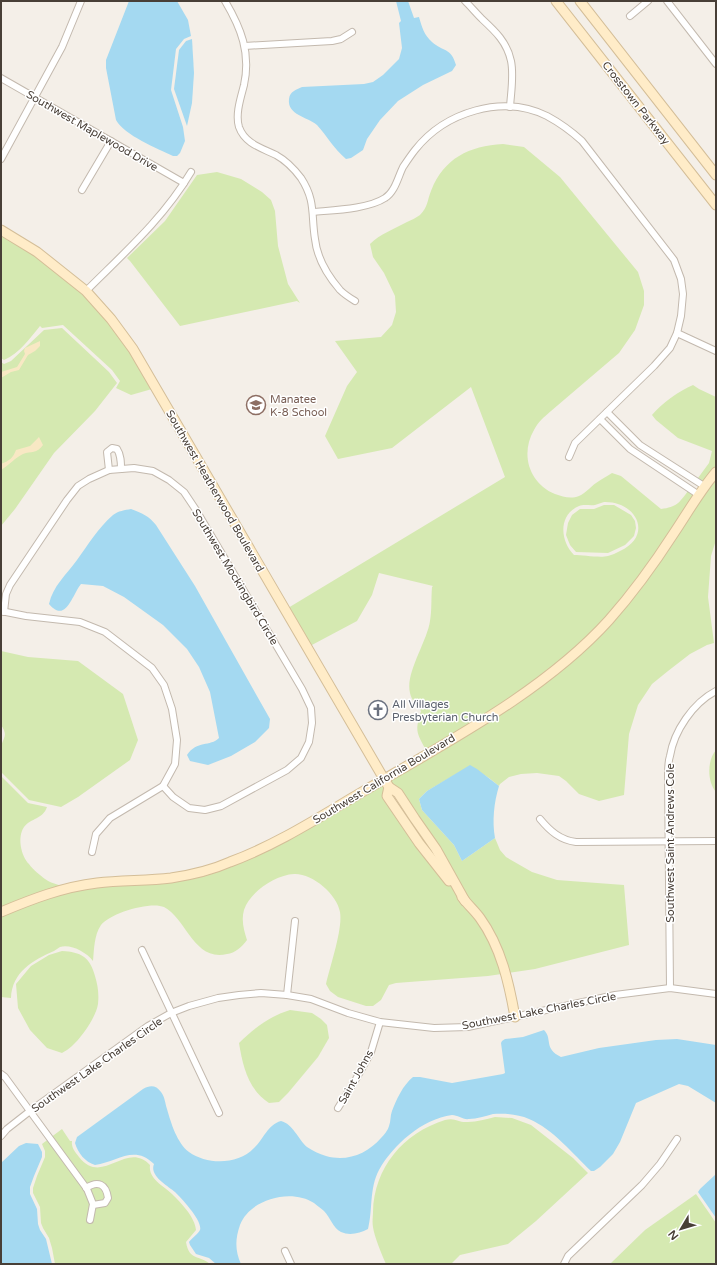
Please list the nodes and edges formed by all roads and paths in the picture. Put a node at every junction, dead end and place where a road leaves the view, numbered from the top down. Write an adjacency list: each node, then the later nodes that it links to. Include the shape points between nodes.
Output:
1 (81, 1): 13 (street, via 62,47)
2 (225, 1): 10 (street)
3 (465, 1): 14 (street, via 495,30 508,50 512,74)
4 (556, 1): 21 (street, Crosstown Parkway)
5 (580, 1): 18 (street, Crosstown Parkway)
6 (648, 1): 8 (street)
7 (667, 1): 11 (street)
8 (630, 16)
9 (352, 32): 10 (street, via 332,41)
10 (245, 46): 22 (street, via 246,68 239,102 239,126 247,139 257,147 278,156 300,177 310,198)
11 (716, 64)
12 (1, 78): 13 (street, Southwest Maplewood Drive)
13 (34, 97): 15 (street, Southwest Maplewood Drive); 16 (street)
14 (510, 107): 22 (street, via 485,108 445,123 415,150 386,198 372,204); 26 (street, via 546,116 565,126 582,141 663,244 674,260 681,279 682,316)
15 (111, 141): 19 (street, Southwest Maplewood Drive); 20 (street)
16 (1, 159)
17 (191, 172): 19 (street)
18 (716, 175)
19 (184, 183): 24 (street, via 147,232)
20 (82, 190)
21 (716, 205)
22 (313, 212): 25 (street, via 314,239 323,265 341,291)
23 (1, 230): 24 (street, Southwest Heatherwood Boulevard, via 36,252)
24 (86, 291): 38 (street, Southwest Heatherwood Boulevard, via 133,349)
25 (355, 301)
26 (677, 333): 27 (street); 28 (street, via 670,348)
27 (716, 351)
28 (607, 412): 29 (street); 34 (street, via 640,445)
29 (600, 419): 30 (street, via 575,443); 35 (street, via 630,449)
30 (569, 458)
31 (121, 468): 32 (street, Southwest Mockingbird Circle); 32 (street, via 118,451 112,448 107,452); 39 (street, Southwest Mockingbird Circle, via 153,471 184,492 311,708 309,742 301,758 287,770 221,806 205,810 189,808)
32 (109, 470): 36 (street, Southwest Mockingbird Circle, via 78,486 67,500 10,585)
33 (716, 472): 34 (street, Southwest California Boulevard)
34 (704, 486): 35 (street, Southwest California Boulevard)
35 (699, 495): 38 (street, Southwest California Boulevard, via 634,591 574,654 509,703)
36 (3, 611): 39 (street, via 80,622 105,632 152,668 164,685 172,709 177,740 174,764)
37 (716, 691): 41 (street, Southwest Saint Andrews Cole, via 694,709 682,725 670,756)
38 (386, 783): 43 (street, Southwest Heatherwood Boulevard, via 398,793); 44 (street, Southwest Heatherwood Boulevard, via 387,796); 47 (street, Southwest California Boulevard, via 275,843 230,863 172,878 96,883 60,890)
39 (163, 786): 45 (street, via 110,818 96,834)
40 (540, 819): 41 (street, via 554,834 569,841)
41 (669, 841): 42 (street); 50 (street, Southwest Saint Andrews Cole)
42 (716, 841)
43 (431, 842): 44 (street); 46 (street, Southwest Heatherwood Boulevard)
44 (422, 848): 46 (street, Southwest Heatherwood Boulevard)
45 (92, 852)
46 (465, 901): 54 (street, Southwest Heatherwood Boulevard, via 480,918 497,948 508,979)
47 (1, 912)
48 (295, 920): 52 (street)
49 (142, 950): 53 (street)
50 (670, 988): 51 (street, Southwest Lake Charles Circle); 54 (street, Southwest Lake Charles Circle, via 615,995)
51 (716, 994)
52 (286, 995): 53 (street, Southwest Lake Charles Circle, via 260,993 218,998); 55 (street, Southwest Lake Charles Circle, via 311,999)
53 (171, 1013): 58 (street, Southwest Lake Charles Circle, via 128,1040); 59 (street)
54 (515, 1017): 55 (street, Southwest Lake Charles Circle, via 468,1027 434,1028)
55 (380, 1022): 57 (street, Saint Johns, via 371,1052)
56 (1, 1074): 58 (street)
57 (338, 1108)
58 (30, 1112): 60 (street, Southwest Lake Charles Circle); 62 (street)
59 (219, 1113)
60 (1, 1136)
61 (677, 1139): 67 (street, via 642,1185 568,1256)
62 (86, 1188): 63 (street); 63 (street, via 94,1183 100,1184 108,1194 105,1203)
63 (93, 1205): 64 (street)
64 (90, 1220)
65 (285, 1251): 66 (street)
66 (291, 1264)
67 (564, 1264)

